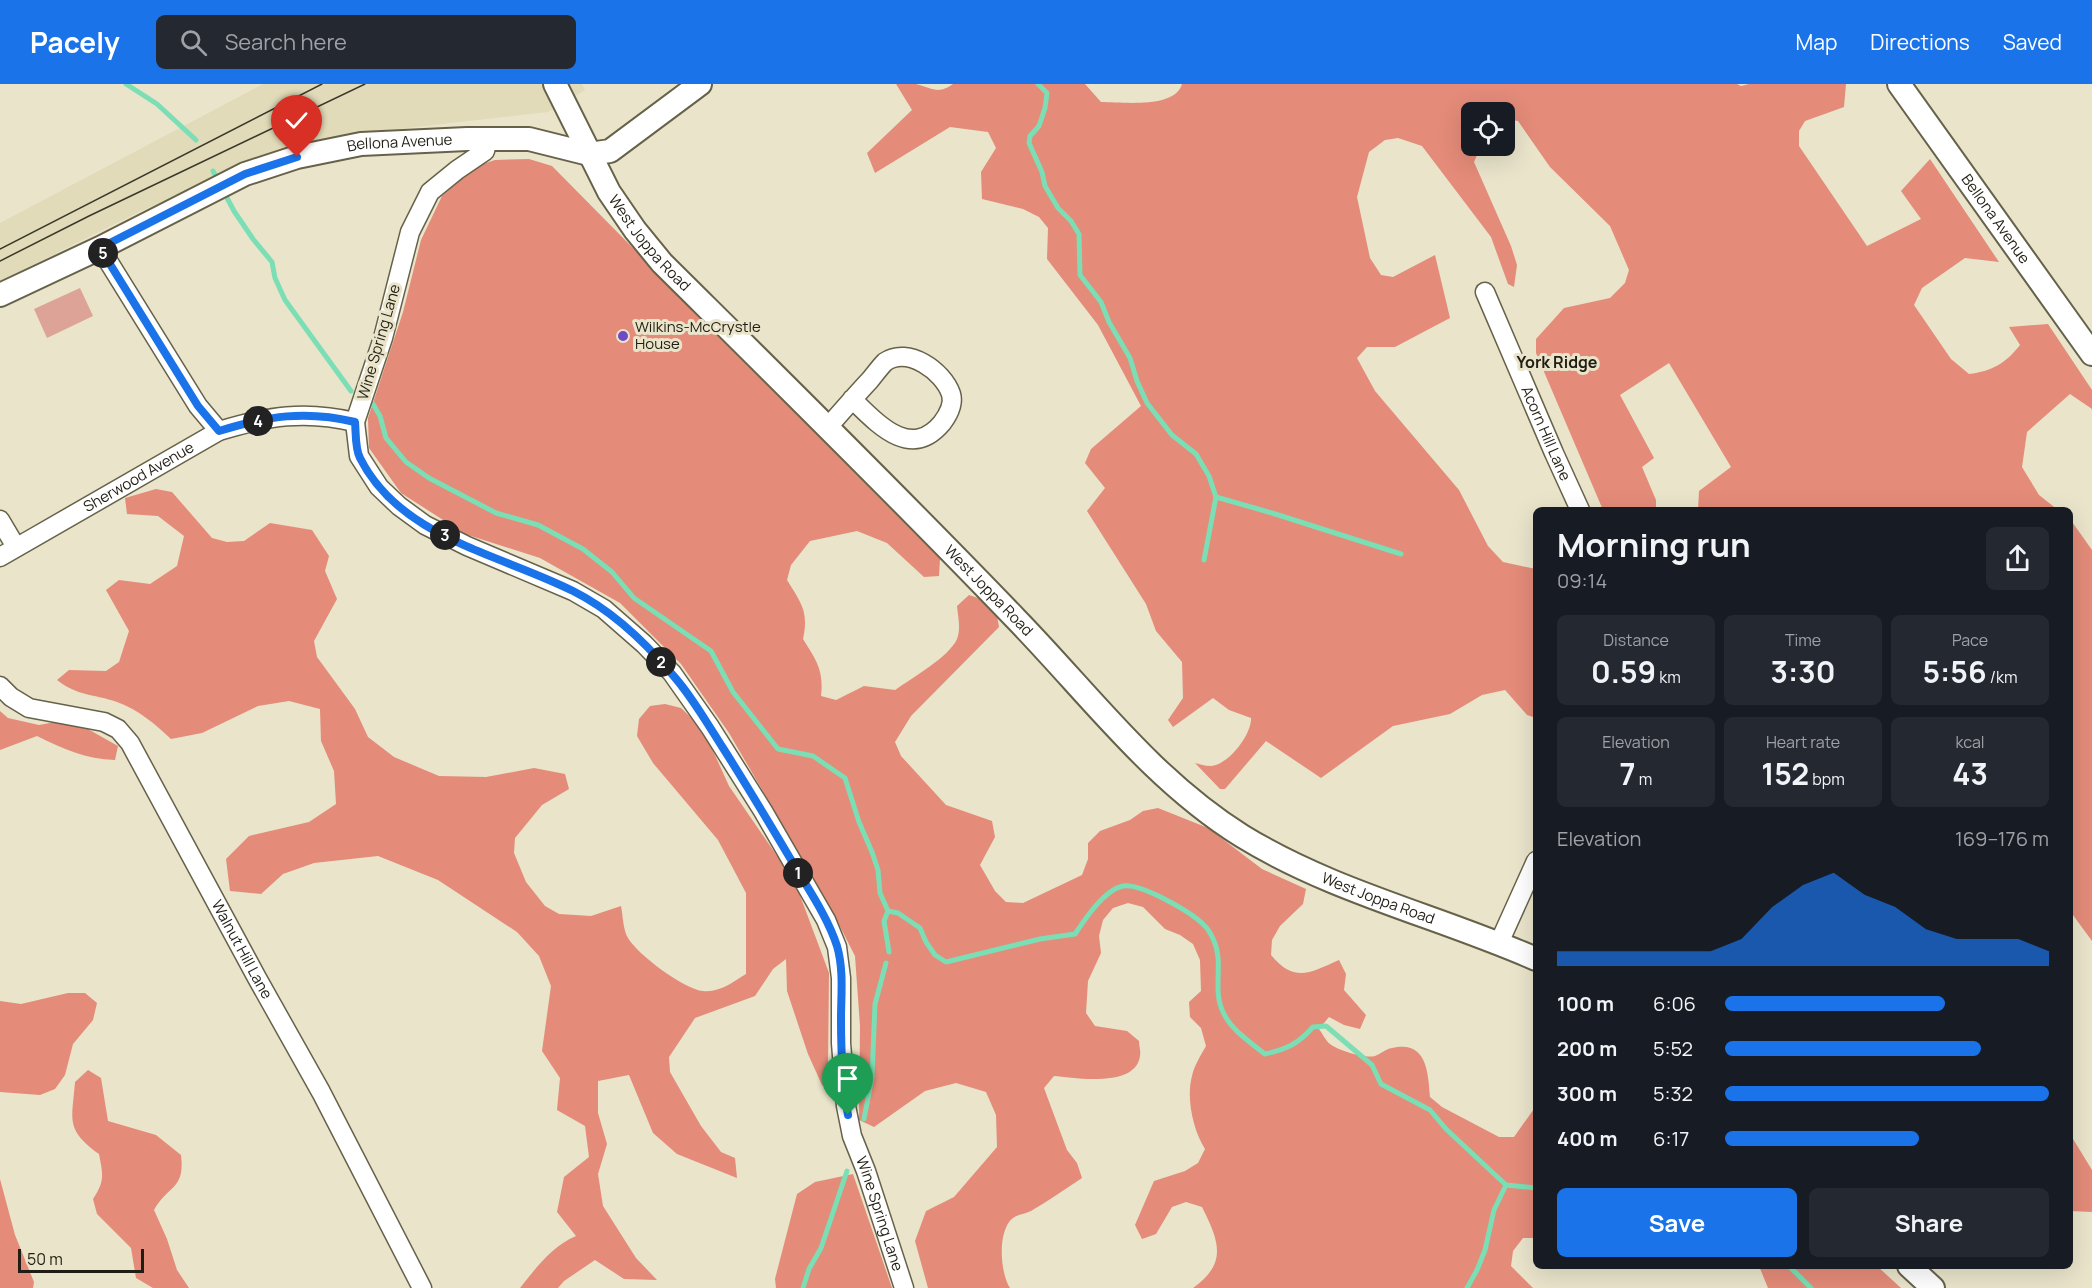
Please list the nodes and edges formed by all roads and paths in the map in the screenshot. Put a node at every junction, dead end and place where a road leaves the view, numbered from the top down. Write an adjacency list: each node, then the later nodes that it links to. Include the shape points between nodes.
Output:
1 (555, 84): 5 (street, West Joppa Road)
2 (700, 84): 5 (street, via 610,151)
3 (1899, 84): 9 (street, Bellona Avenue)
4 (488, 138): 5 (street, Bellona Avenue, via 529,139); 6 (street, Bellona Avenue, via 361,144 297,157 245,174); 11 (street, Wine Spring Lane, via 485,151 430,192 410,232 383,338)
5 (589, 154): 12 (street, West Joppa Road, via 628,221 662,263)
6 (100, 248): 8 (street, Bellona Avenue); 13 (street, via 198,406)
7 (1485, 292): 14 (street, Acorn Hill Lane)
8 (0, 295)
9 (2092, 354)
10 (852, 399): 10 (street, via 895,437 915,439 935,431 950,414 951,395 936,371 903,356 886,362); 12 (street)
11 (355, 422): 13 (street, Sherwood Avenue, via 300,414); 24 (street, Wine Spring Lane, via 359,456 379,487 399,506 424,525 573,591 604,609 672,674 710,727 820,910 837,947 842,978 846,1106)
12 (828, 427): 20 (street, West Joppa Road, via 1190,800 1241,835 1321,878)
13 (219, 431): 16 (street, Sherwood Avenue)
14 (1580, 507)
15 (0, 520): 16 (street)
16 (16, 547): 17 (street, Sherwood Avenue)
17 (0, 557)
18 (0, 686): 23 (street, Walnut Hill Lane, via 29,708 104,722 118,729 130,743 321,1092)
19 (1533, 868): 20 (street)
20 (1499, 943): 21 (street, West Joppa Road)
21 (1533, 958)
22 (1912, 1269): 25 (street)
23 (422, 1288)
24 (904, 1288)
25 (1933, 1288)

